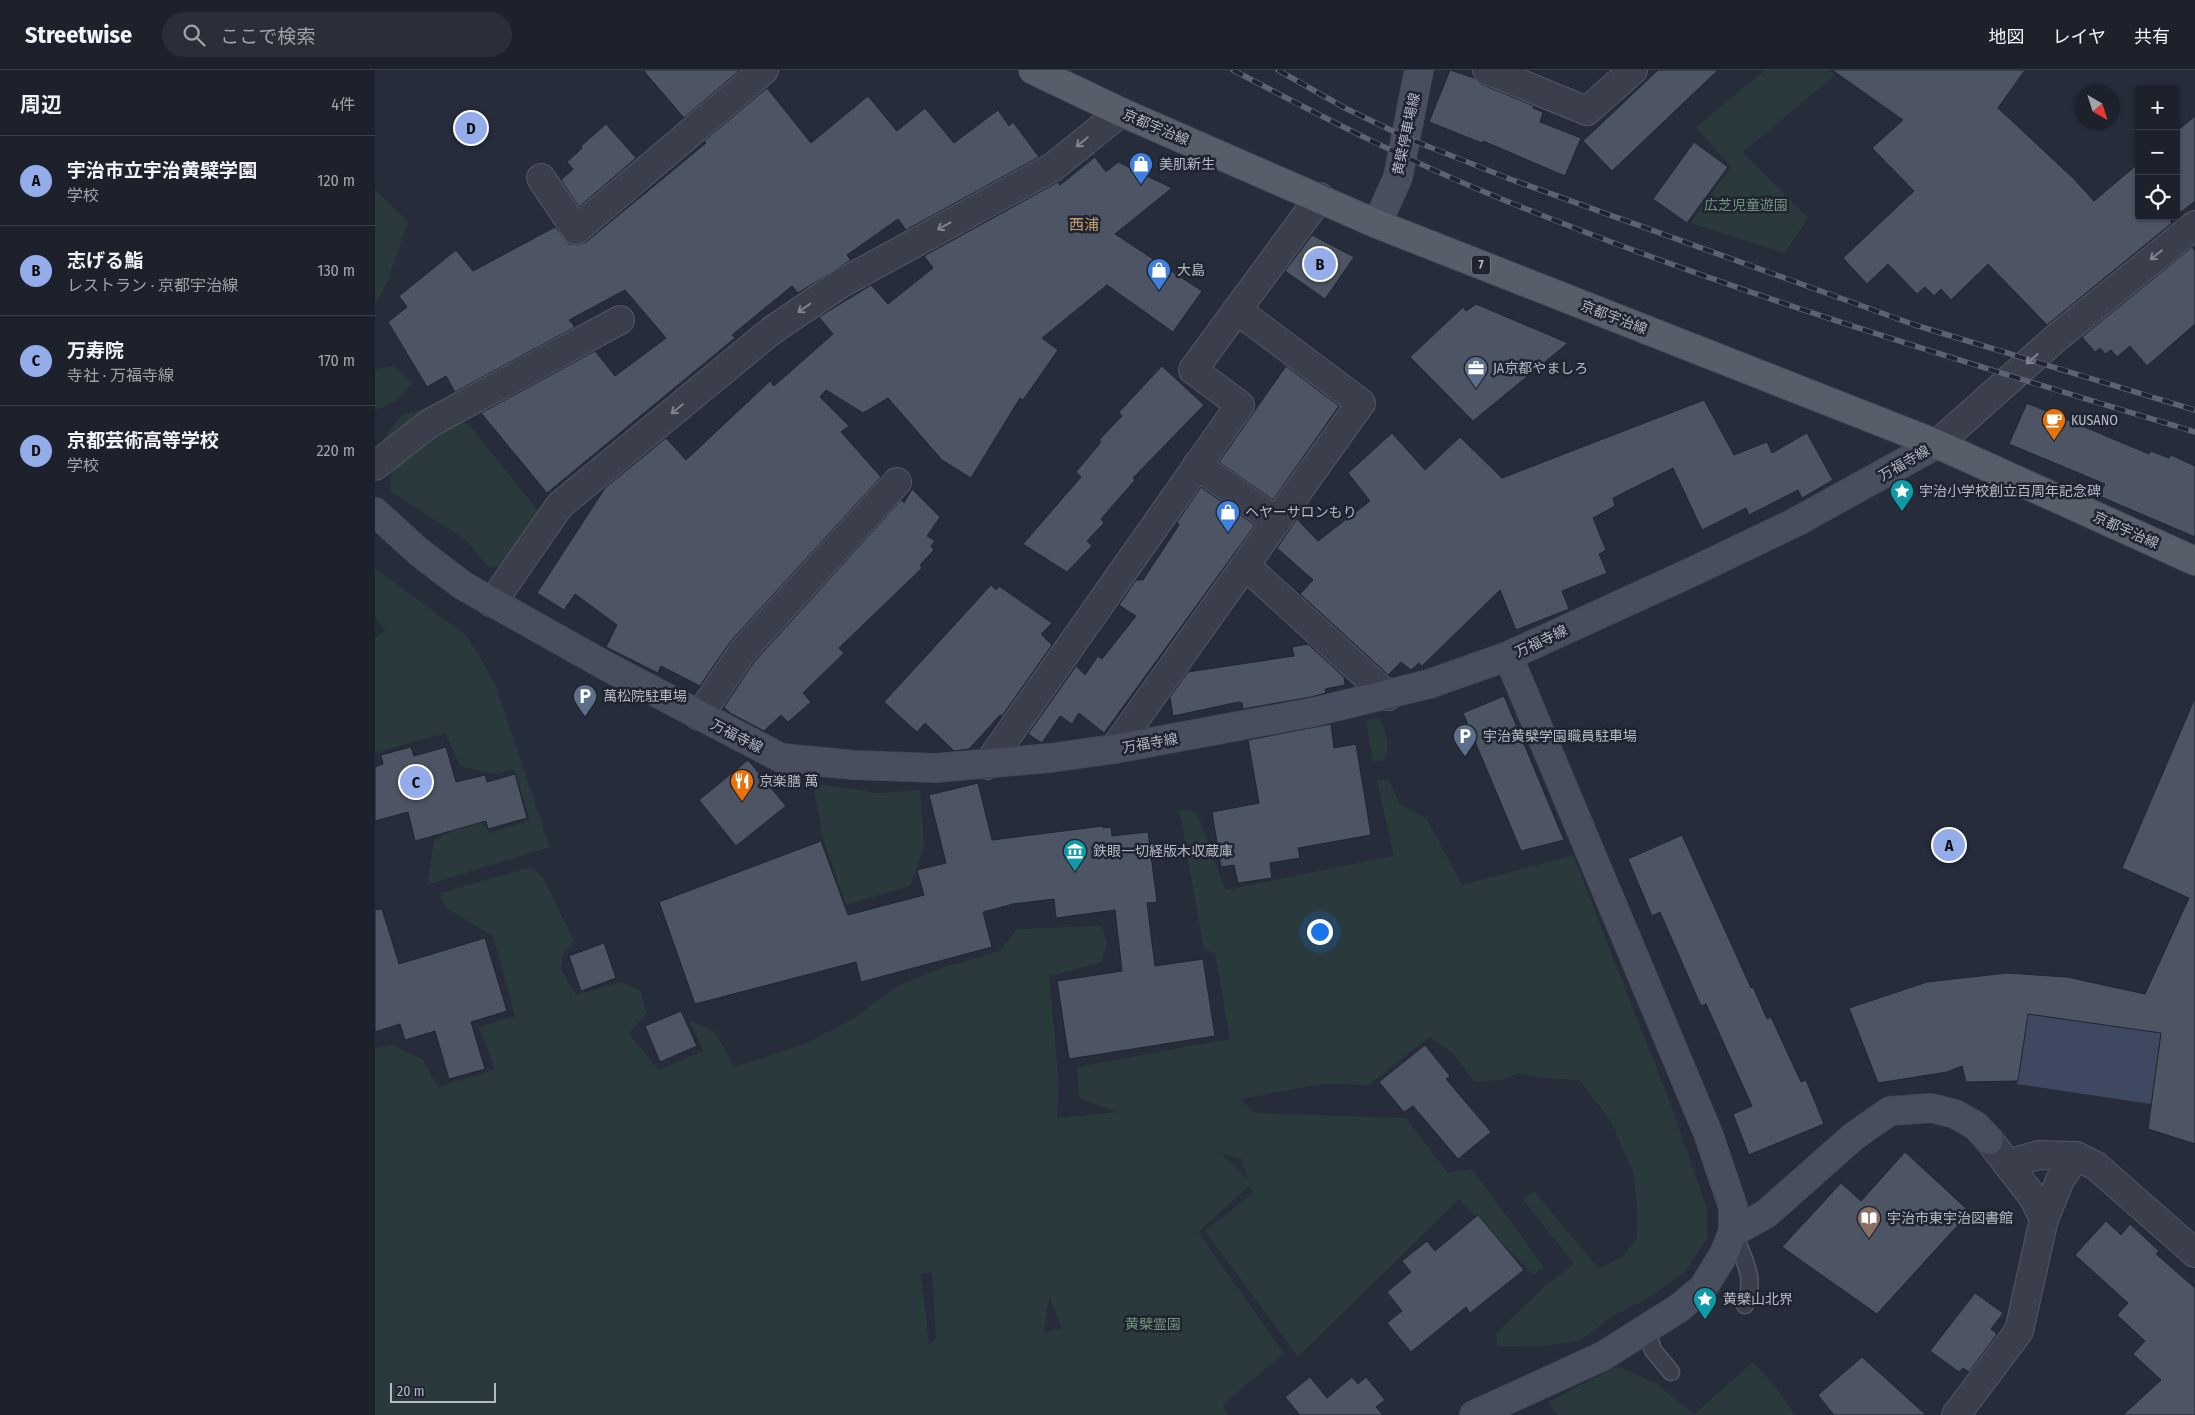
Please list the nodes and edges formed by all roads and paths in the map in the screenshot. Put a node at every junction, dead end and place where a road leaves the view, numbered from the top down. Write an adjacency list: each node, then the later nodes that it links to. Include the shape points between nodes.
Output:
1 (764, 70): 7 (street, via 576,230)
2 (1033, 70): 6 (main road, 京都宇治線 / 7)
3 (1419, 70): 9 (main road, 黄檗停車場線, via 1398,176)
4 (1487, 70): 5 (street, via 1587,111)
5 (1633, 70)
6 (1121, 112): 8 (main road, 京都宇治線 / 7); 21 (street, one-way to 21, via 1053,166 839,284 771,331 560,505)
7 (541, 178)
8 (1320, 197): 9 (main road, 京都宇治線 / 7); 11 (street)
9 (1377, 224): 13 (main road, 京都宇治線 / 7)
10 (2195, 225): 13 (street, one-way to 13, via 2056,338)
11 (1237, 310): 15 (street, via 1193,370 1240,405); 18 (street, via 1361,403)
12 (620, 320): 14 (street, via 430,423)
13 (1937, 444): 19 (main road, 京都宇治線 / 7); 22 (main road, 万福寺線, via 1796,522)
14 (375, 466)
15 (1197, 466): 18 (street); 26 (street)
16 (897, 482): 24 (street, via 742,652)
17 (375, 512): 21 (main road, 万福寺線, via 442,571)
18 (1277, 521): 20 (street)
19 (2195, 561)
20 (1246, 566): 23 (street); 25 (street)
21 (492, 603): 24 (main road, 万福寺線)
22 (1508, 656): 23 (main road, 万福寺線); 31 (main road, via 1708,1133 1733,1207)
23 (1388, 696): 25 (main road, 万福寺線)
24 (699, 716): 26 (main road, 万福寺線, via 790,760 895,768)
25 (1114, 749): 26 (main road, 万福寺線)
26 (987, 765)
27 (1989, 1140): 29 (street); 31 (main road, via 1976,1126 1955,1114 1931,1108 1890,1111 1854,1136 1766,1214)
28 (2076, 1156): 29 (street, via 2039,1155); 30 (street, via 2059,1180); 32 (street, via 2096,1166)
29 (2007, 1164): 30 (street, via 2033,1197)
30 (2044, 1219): 37 (street, via 2019,1331)
31 (1733, 1232): 33 (lane, via 1751,1279); 34 (main road, via 1703,1288)
32 (2195, 1254)
33 (1745, 1306)
34 (1647, 1330): 35 (lane, via 1653,1350); 36 (main road, via 1603,1356)
35 (1671, 1372)
36 (1474, 1415)
37 (1956, 1415)

